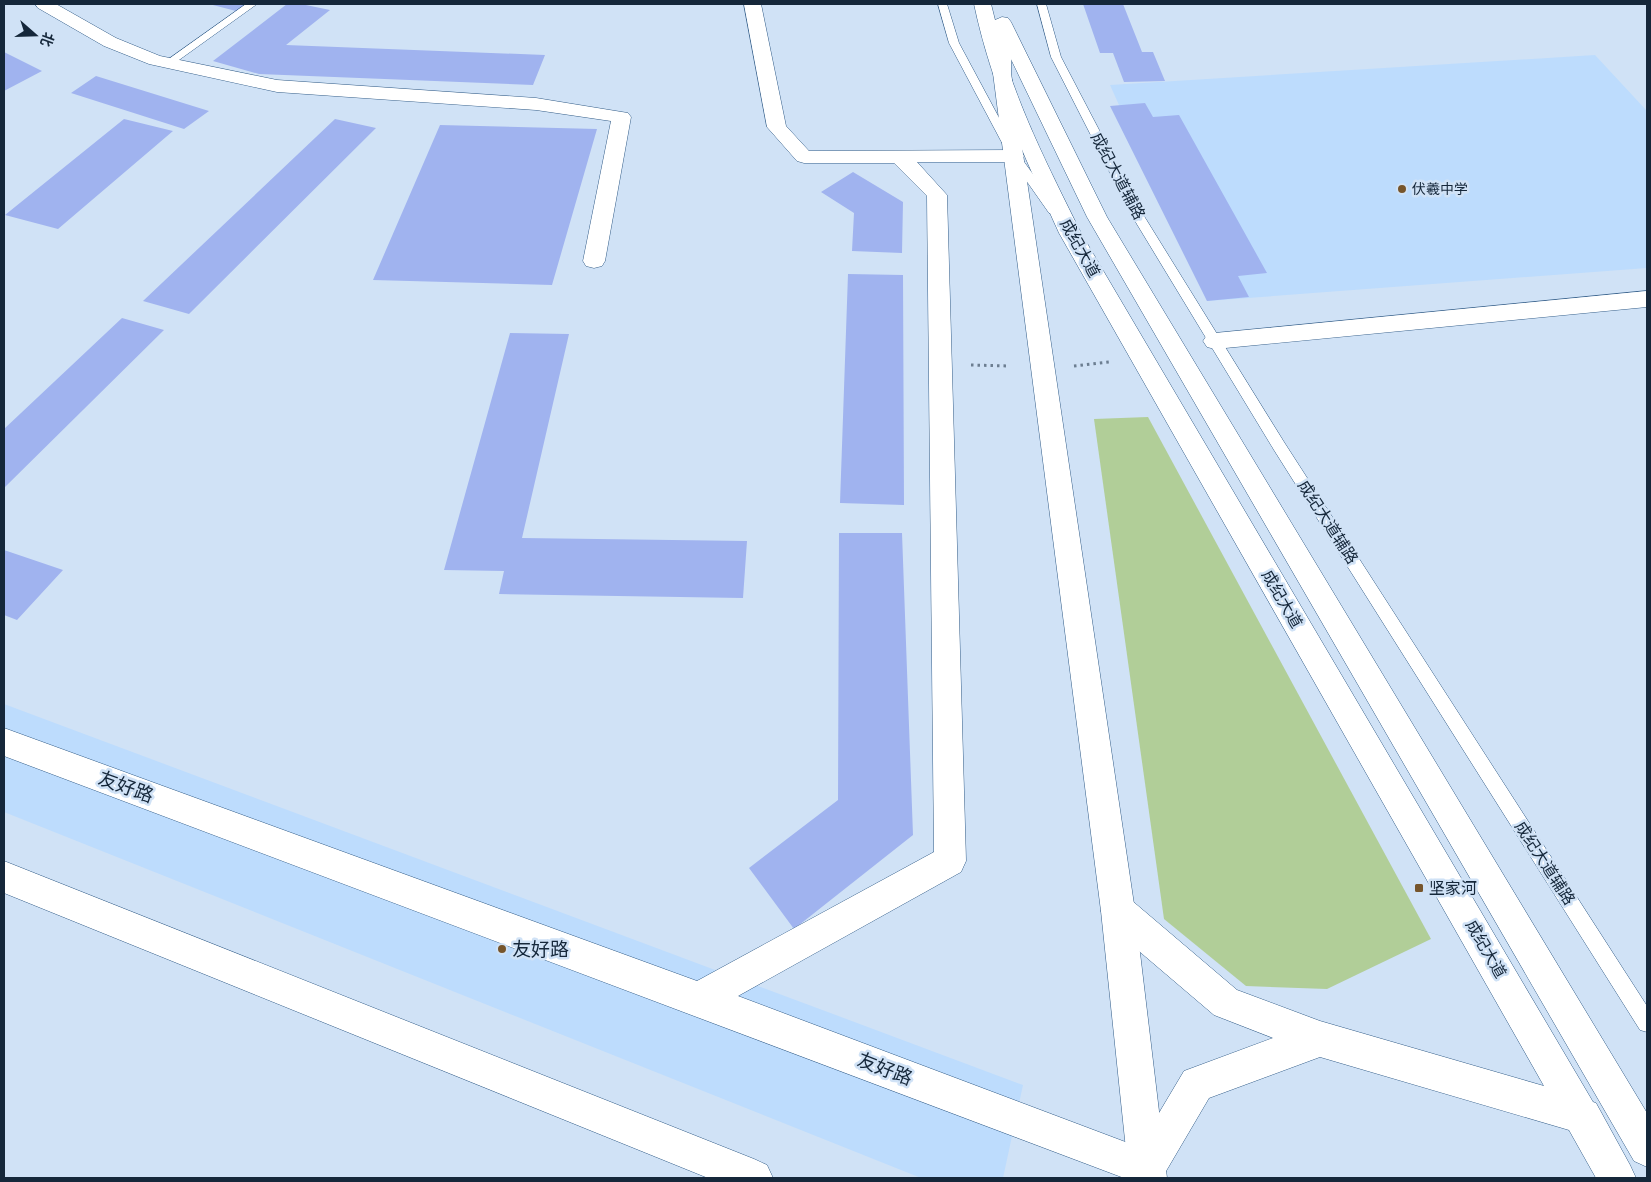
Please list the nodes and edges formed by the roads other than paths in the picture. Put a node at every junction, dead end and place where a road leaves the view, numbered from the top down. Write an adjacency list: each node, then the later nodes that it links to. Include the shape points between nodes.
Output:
1 (44, 4): 8 (main road, via 110,42)
2 (252, 4): 8 (lane)
3 (752, 4): 10 (main road, via 778,126 804,157)
4 (942, 4): 11 (lane, via 954,43)
5 (983, 4): 9 (main road, 成纪大道, via 987,28)
6 (1041, 4): 15 (lane, 成纪大道辅路, via 1060,66 1138,216)
7 (1000, 16): 9 (main road); 23 (main road, 成纪大道, via 1097,217)
8 (169, 63): 13 (main road, via 277,86 536,104 621,117)
9 (1002, 73): 11 (main road); 12 (main road, 成纪大道, via 1032,151)
10 (899, 156): 11 (main road); 19 (main road, via 937,196 950,861)
11 (1014, 156): 12 (lane); 18 (main road)
12 (1070, 233): 22 (main road, 成纪大道)
13 (594, 261)
14 (1647, 299): 15 (main road)
15 (1215, 341): 20 (lane, 成纪大道辅路)
16 (4, 742): 19 (main road, 友好路)
17 (4, 877): 25 (main road)
18 (1118, 911): 21 (main road, via 1226,1003); 24 (main road)
19 (699, 999): 24 (main road, 友好路)
20 (1647, 1023)
21 (1320, 1039): 22 (main road); 24 (main road, via 1198,1084)
22 (1583, 1116): 26 (lane); 27 (main road, 成纪大道)
23 (1647, 1148)
24 (1147, 1173)
25 (754, 1178)
26 (1597, 1178)
27 (1618, 1178)

